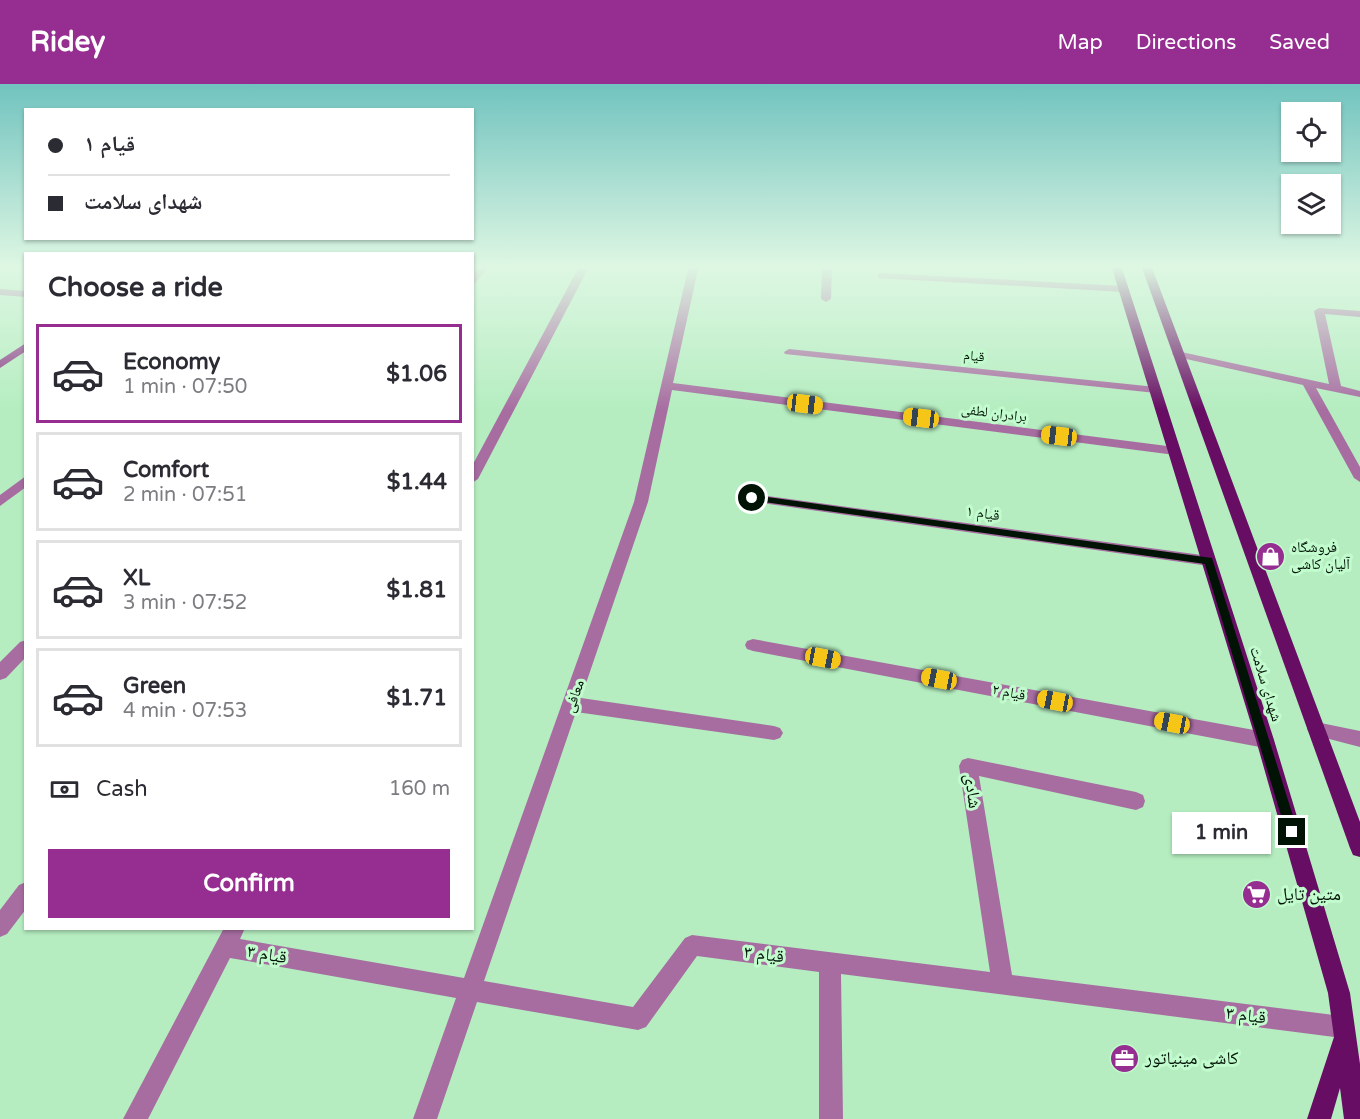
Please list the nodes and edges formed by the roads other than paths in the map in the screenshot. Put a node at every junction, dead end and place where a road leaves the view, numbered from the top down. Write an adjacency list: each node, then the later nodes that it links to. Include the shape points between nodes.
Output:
1 (559, 313): 17 (street)
2 (683, 313): 11 (street, معافی)
3 (1132, 313): 13 (main road, شهدای سلامت)
4 (1163, 313): 8 (main road, شهدای سلامت)
5 (1320, 313): 12 (street)
6 (24, 347): 9 (main road)
7 (789, 352): 13 (street, قیام)
8 (1177, 354): 10 (street); 27 (main road, شهدای سلامت)
9 (0, 365)
10 (1306, 382): 12 (street); 16 (street)
11 (667, 386): 15 (street, برادران لطفی); 26 (street, معافی, via 641,502)
12 (1336, 389): 14 (street)
13 (1156, 390): 15 (main road, شهدای سلامت)
14 (1360, 394)
15 (1175, 451): 22 (main road, شهدای سلامت)
16 (1356, 464): 18 (street)
17 (474, 475)
18 (1360, 478)
19 (24, 482): 21 (street)
20 (752, 498): 22 (street, قیام ۱)
21 (0, 502)
22 (1209, 561): 30 (main road, شهدای سلامت)
23 (753, 645): 30 (street, قیام ۲)
24 (24, 648): 25 (street)
25 (0, 673)
26 (571, 704): 28 (street); 38 (street, معافی)
27 (1316, 729): 29 (street); 32 (main road, شهدای سلامت)
28 (774, 733)
29 (1360, 739)
30 (1265, 740): 39 (main road, شهدای سلامت, via 1339,993)
31 (1136, 801): 37 (street, شادی, via 968,766)
32 (1360, 848)
33 (24, 895): 34 (street)
34 (0, 927)
35 (230, 938): 38 (street, قیام ۳); 40 (street)
36 (830, 963): 37 (street, قیام ۳); 38 (street, قیام ۳, via 692,945 638,1019); 42 (street)
37 (1003, 984): 39 (street, قیام ۳)
38 (471, 992): 41 (street, معافی)
39 (1343, 1032): 43 (main road); 44 (main road, شهدای سلامت)
40 (135, 1119)
41 (425, 1119)
42 (831, 1119)
43 (1319, 1119)
44 (1356, 1119)

